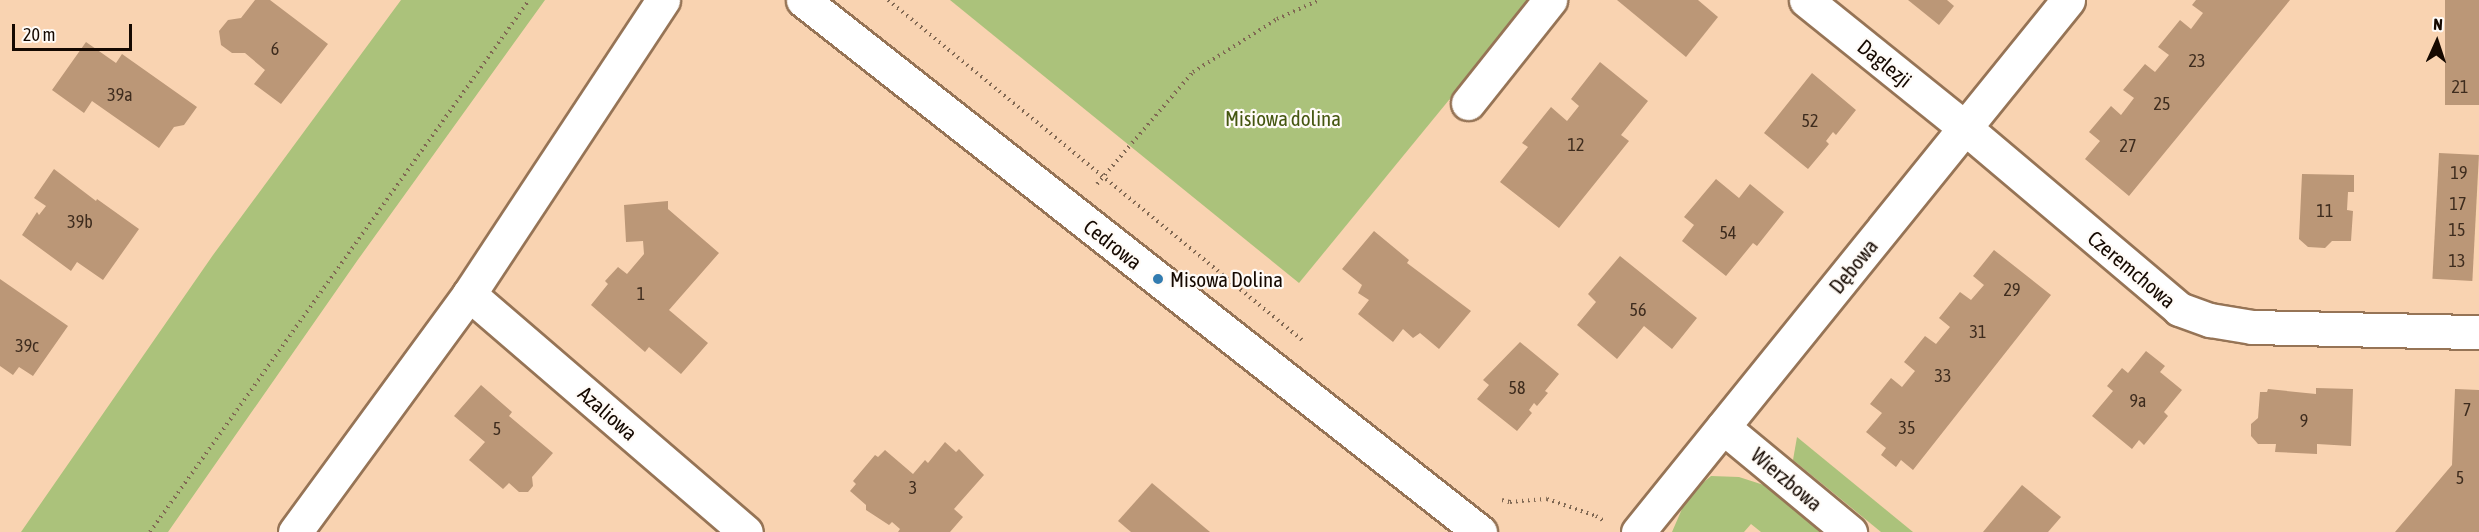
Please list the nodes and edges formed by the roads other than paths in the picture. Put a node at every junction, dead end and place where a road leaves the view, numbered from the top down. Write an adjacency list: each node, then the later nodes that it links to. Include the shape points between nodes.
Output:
1 (663, 0): 8 (street)
2 (803, 0): 14 (street, Cedrowa)
3 (1550, 0): 6 (street)
4 (1806, 0): 7 (street, Daglezji)
5 (2068, 0): 7 (street, Dębowa)
6 (1468, 103)
7 (1964, 126): 9 (street, Czeremchowa, via 2179,309 2210,320 2252,327); 10 (street, Dębowa)
8 (470, 294): 12 (street); 13 (street, Azaliowa)
9 (2479, 332)
10 (1723, 427): 11 (street, Dębowa); 15 (street, Wierzbowa)
11 (1624, 529)
12 (295, 532)
13 (746, 532)
14 (1480, 532)
15 (1850, 532)

